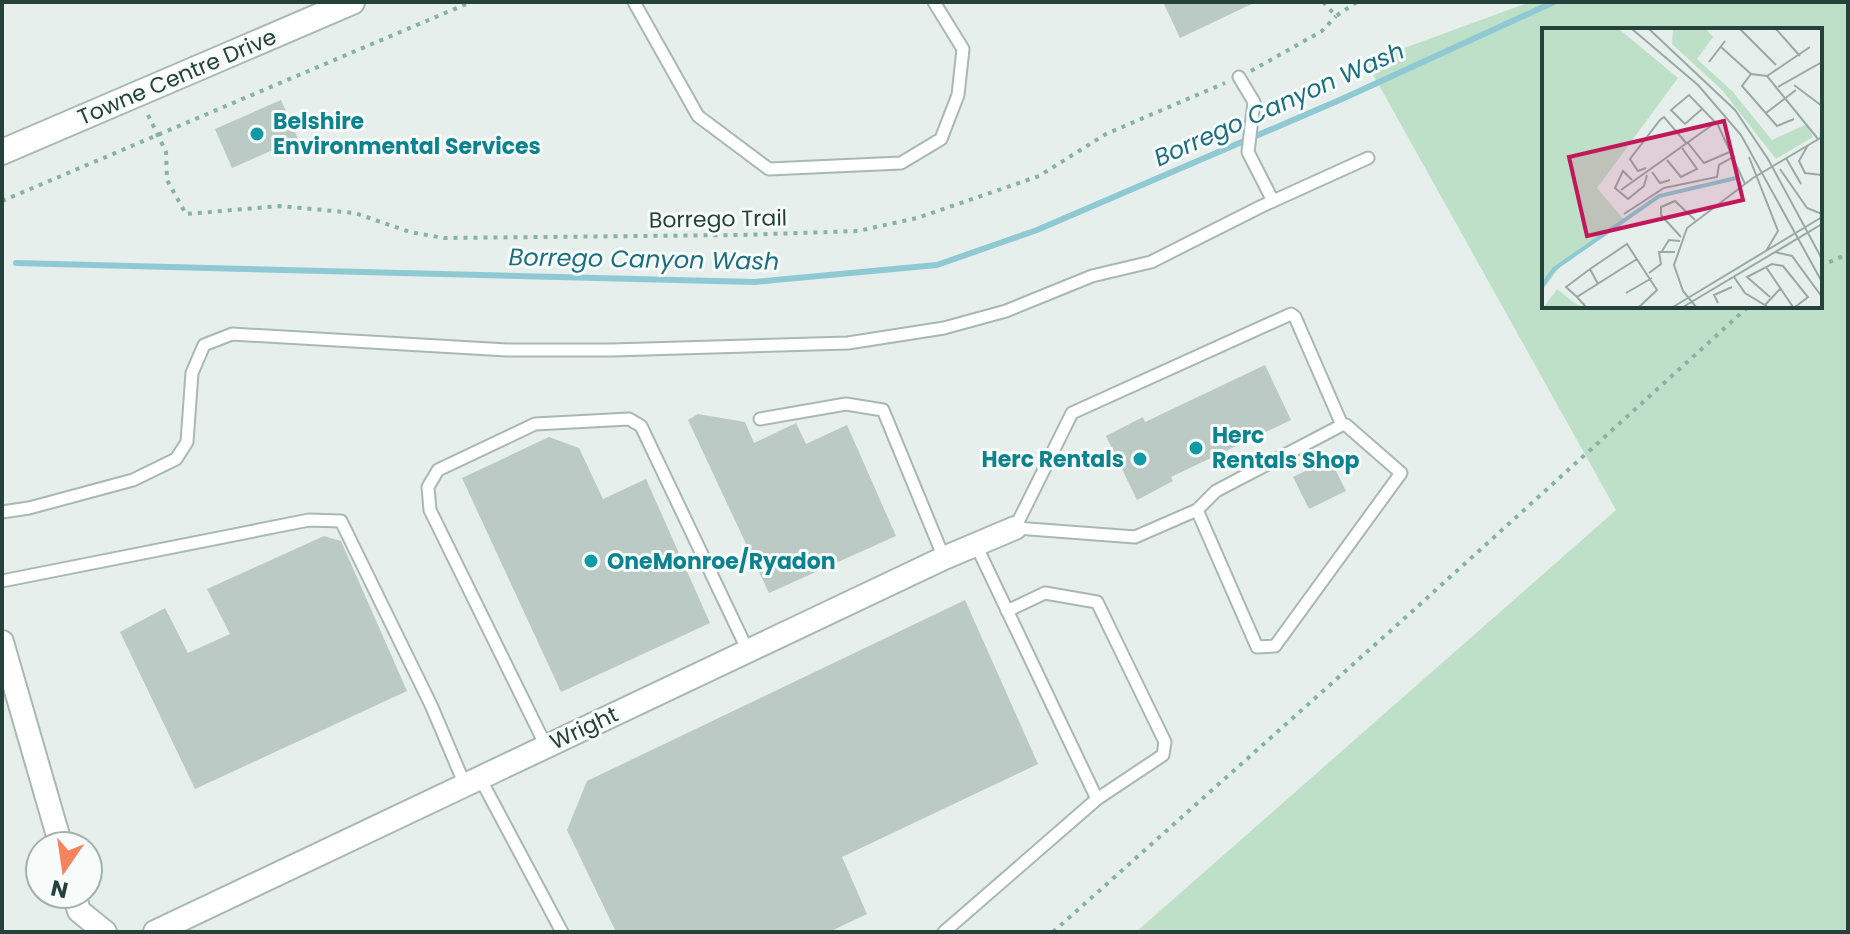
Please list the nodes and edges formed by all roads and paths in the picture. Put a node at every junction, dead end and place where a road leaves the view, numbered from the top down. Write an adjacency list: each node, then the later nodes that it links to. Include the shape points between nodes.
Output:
1 (352, 2): 9 (street, Towne Centre Drive)
2 (471, 2): 10 (path)
3 (634, 2): 4 (lane, via 698,116 769,169 901,163 941,139 958,95 963,49)
4 (934, 2)
5 (1323, 2): 7 (path)
6 (1357, 2): 7 (path, Borrego Trail)
7 (1336, 16): 8 (path, Borrego Trail, via 1295,48)
8 (1239, 77): 10 (path, Borrego Trail, via 1106,134 1039,176 917,218 858,231 444,238 355,213 280,206 186,214 167,180 166,152); 14 (lane, via 1254,102 1248,152)
9 (139, 93): 10 (path, Borrego Trail); 11 (street, Towne Centre Drive)
10 (157, 135): 13 (path)
11 (2, 152)
12 (1368, 158): 14 (lane)
13 (2, 201)
14 (1273, 201): 21 (lane, via 1151,262 1092,276 1006,311 944,328 848,343 507,350 232,334 204,345 192,373 187,442 176,459 133,480)
15 (1848, 254): 16 (path)
16 (1822, 265)
17 (1747, 308): 38 (path)
18 (760, 419): 24 (lane, via 846,404 883,410)
19 (1342, 425): 20 (lane, via 1216,491); 20 (lane, via 1401,473 1275,646 1257,647); 22 (lane, via 1291,314 1072,413)
20 (1197, 510): 22 (lane, via 1135,537)
21 (2, 512)
22 (1015, 528): 23 (street, Wright)
23 (976, 545): 24 (street, Wright); 26 (lane)
24 (944, 558): 28 (street, Wright)
25 (2, 581): 30 (lane, via 309,520 341,521)
26 (1007, 611): 31 (lane); 31 (lane, via 1045,593 1097,602 1165,742 1163,755)
27 (2, 642): 32 (street)
28 (748, 651): 29 (street, Wright); 29 (lane, via 641,426 629,419 535,424 438,470 428,487 430,510)
29 (546, 746): 30 (street, Wright)
30 (473, 781): 35 (street, Wright); 36 (lane)
31 (1097, 799): 37 (lane)
32 (56, 830)
33 (79, 910): 34 (street)
34 (105, 932)
35 (155, 932)
36 (562, 932)
37 (944, 932)
38 (1053, 932)

